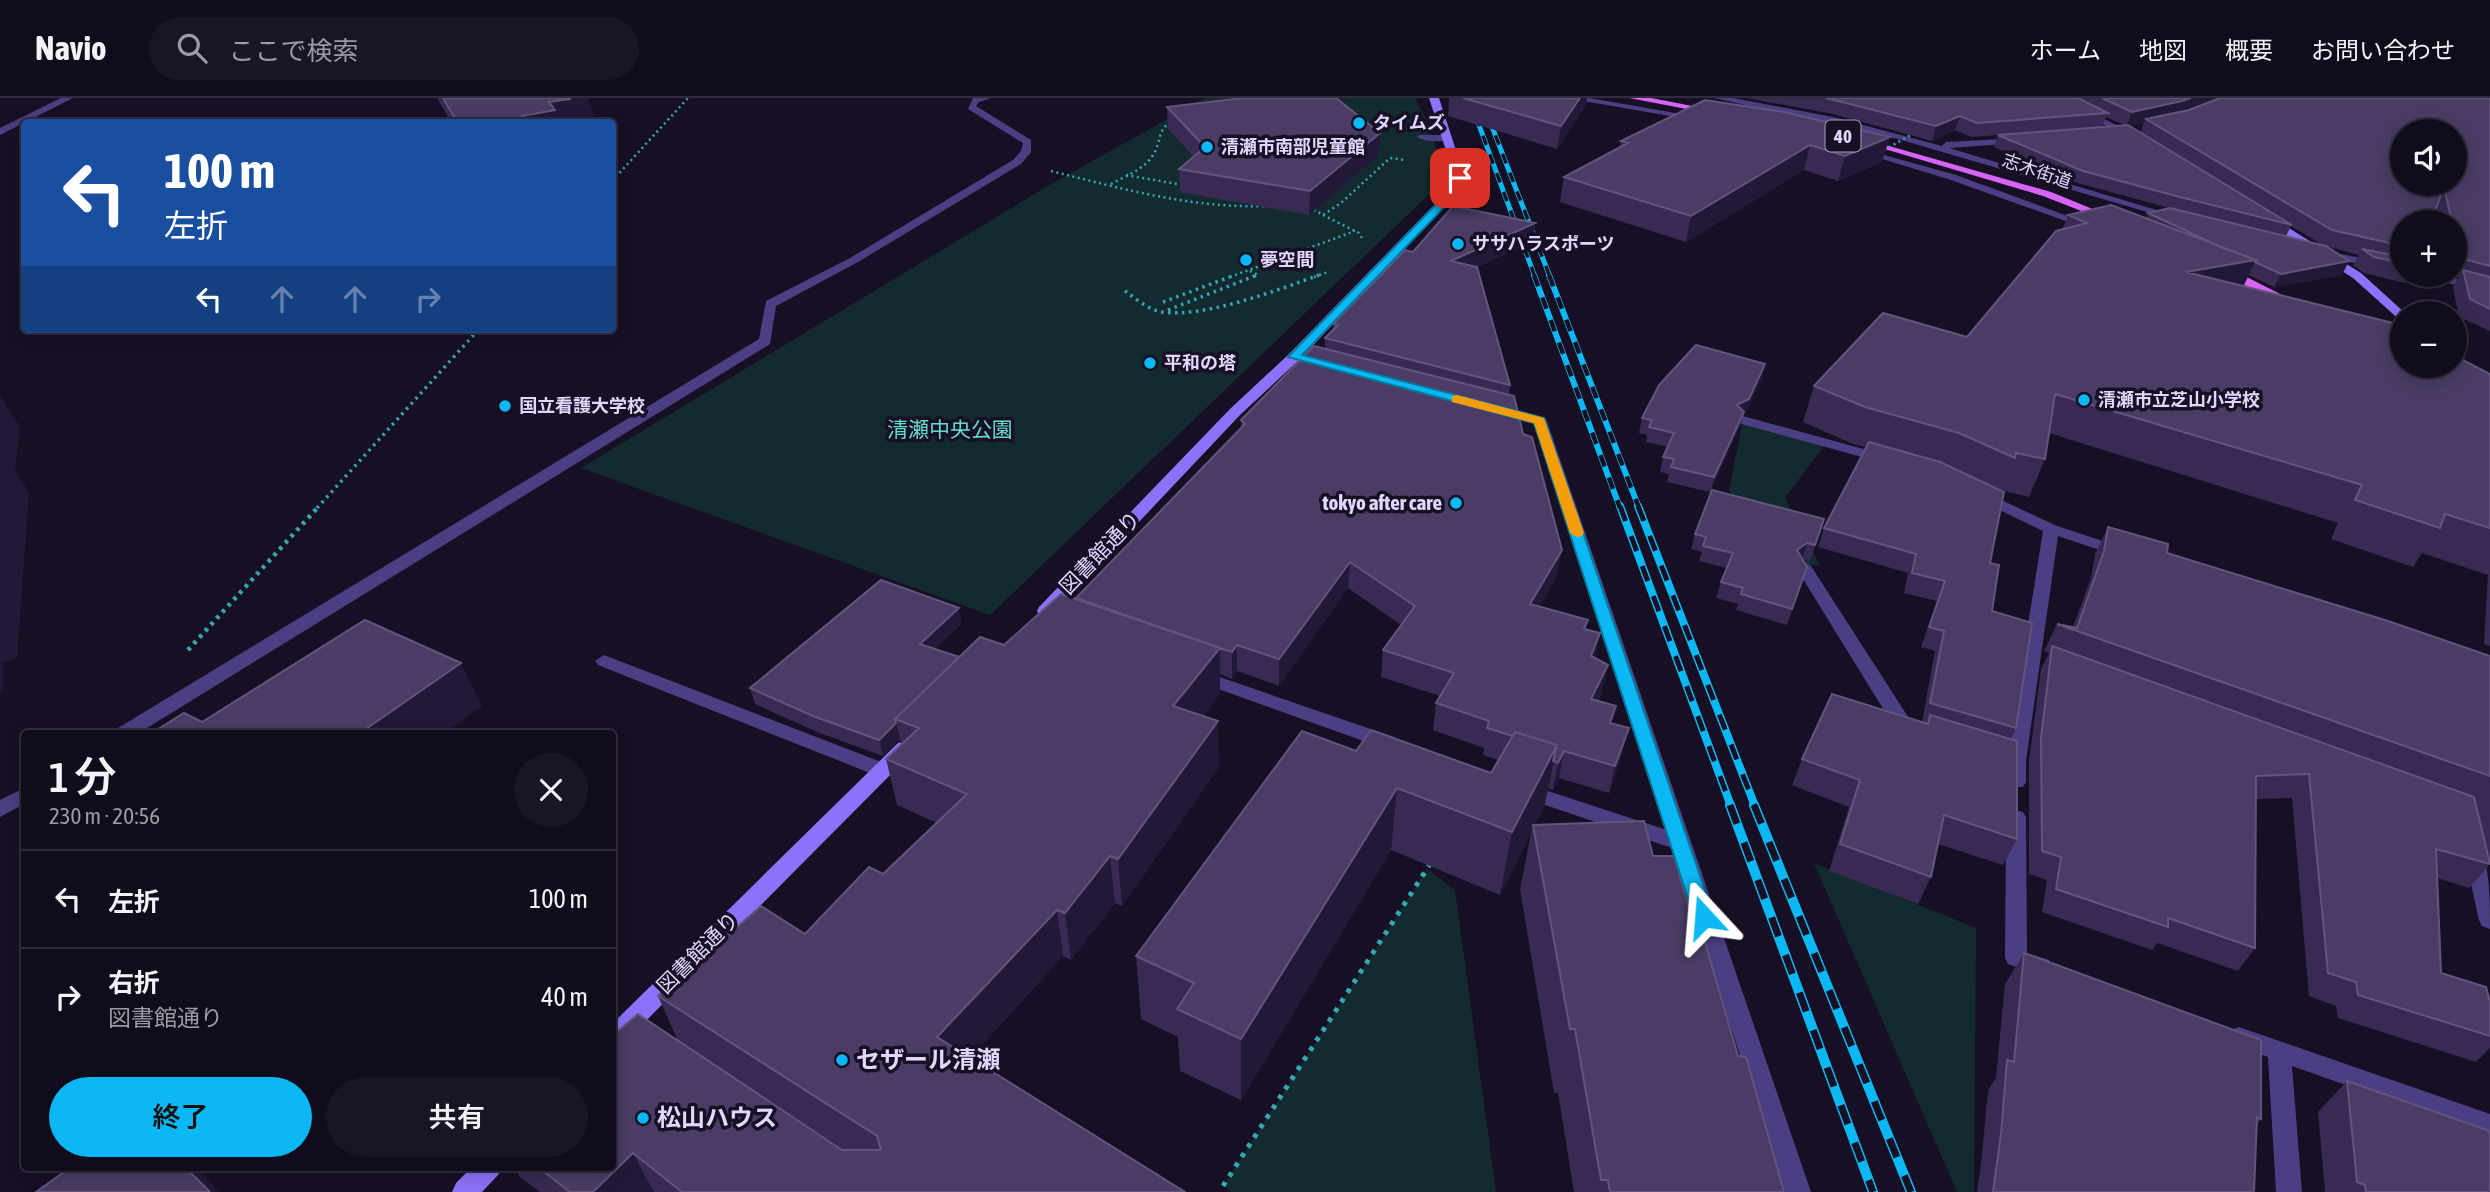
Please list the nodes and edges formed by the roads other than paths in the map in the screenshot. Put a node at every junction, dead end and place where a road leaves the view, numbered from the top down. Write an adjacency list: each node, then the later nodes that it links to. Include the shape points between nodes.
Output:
1 (68, 98): 9 (street)
2 (986, 98): 45 (street, via 975,100 971,107 1028,142 1017,162 854,260 769,304 765,341)
3 (1434, 98): 16 (street, 図書館通り)
4 (1571, 98): 8 (street)
5 (1634, 98): 8 (main road)
6 (1718, 98): 19 (street)
7 (2054, 98): 14 (street, via 2130,132)
8 (1726, 118)
9 (26, 119)
10 (21, 122): 13 (street)
11 (1780, 122): 12 (main road, 40)
12 (1806, 127)
13 (0, 132)
14 (2100, 133)
15 (1422, 137): 16 (street)
16 (1447, 138): 33 (street, 図書館通り, via 1460,178 1447,198)
17 (2032, 139): 19 (street)
18 (1852, 142): 20 (main road, 志木街道 / 40, via 1963,167); 23 (street)
19 (1935, 146): 20 (street, via 2187,224 2144,220)
20 (2047, 194): 22 (main road, 志木街道 / 40)
21 (2254, 211): 25 (street)
22 (2121, 223)
23 (2095, 229)
24 (2285, 245): 25 (street)
25 (2324, 254): 27 (street); 31 (street)
26 (2208, 263): 32 (main road)
27 (2390, 267)
28 (2210, 276): 32 (street)
29 (2467, 285): 30 (street)
30 (2490, 290)
31 (2390, 303)
32 (2302, 310)
33 (1294, 357): 34 (street); 42 (street, 図書館通り, via 1235,412)
34 (1315, 362)
35 (1486, 407): 54 (street, via 1540,421)
36 (1743, 420): 37 (street)
37 (1901, 464)
38 (1964, 487): 39 (street)
39 (2051, 529): 40 (street); 56 (street, via 2039,658 2010,759 2016,958)
40 (2141, 559)
41 (1803, 566): 47 (street, via 1905,728)
42 (1043, 622)
43 (604, 661): 49 (street)
44 (1181, 669): 48 (street)
45 (130, 730)
46 (920, 733): 49 (street, 図書館通り)
47 (1929, 735)
48 (1411, 751)
49 (882, 770): 58 (street, 図書館通り)
50 (1499, 782): 54 (street)
51 (21, 797): 52 (street)
52 (0, 810)
53 (2469, 828): 55 (street)
54 (1679, 842): 62 (street)
55 (2490, 920)
56 (2068, 977)
57 (2213, 1028): 60 (street)
58 (621, 1031): 59 (street)
59 (652, 1038)
60 (2279, 1051): 61 (street); 63 (street)
61 (2490, 1125)
62 (1798, 1192)
63 (2289, 1192)

